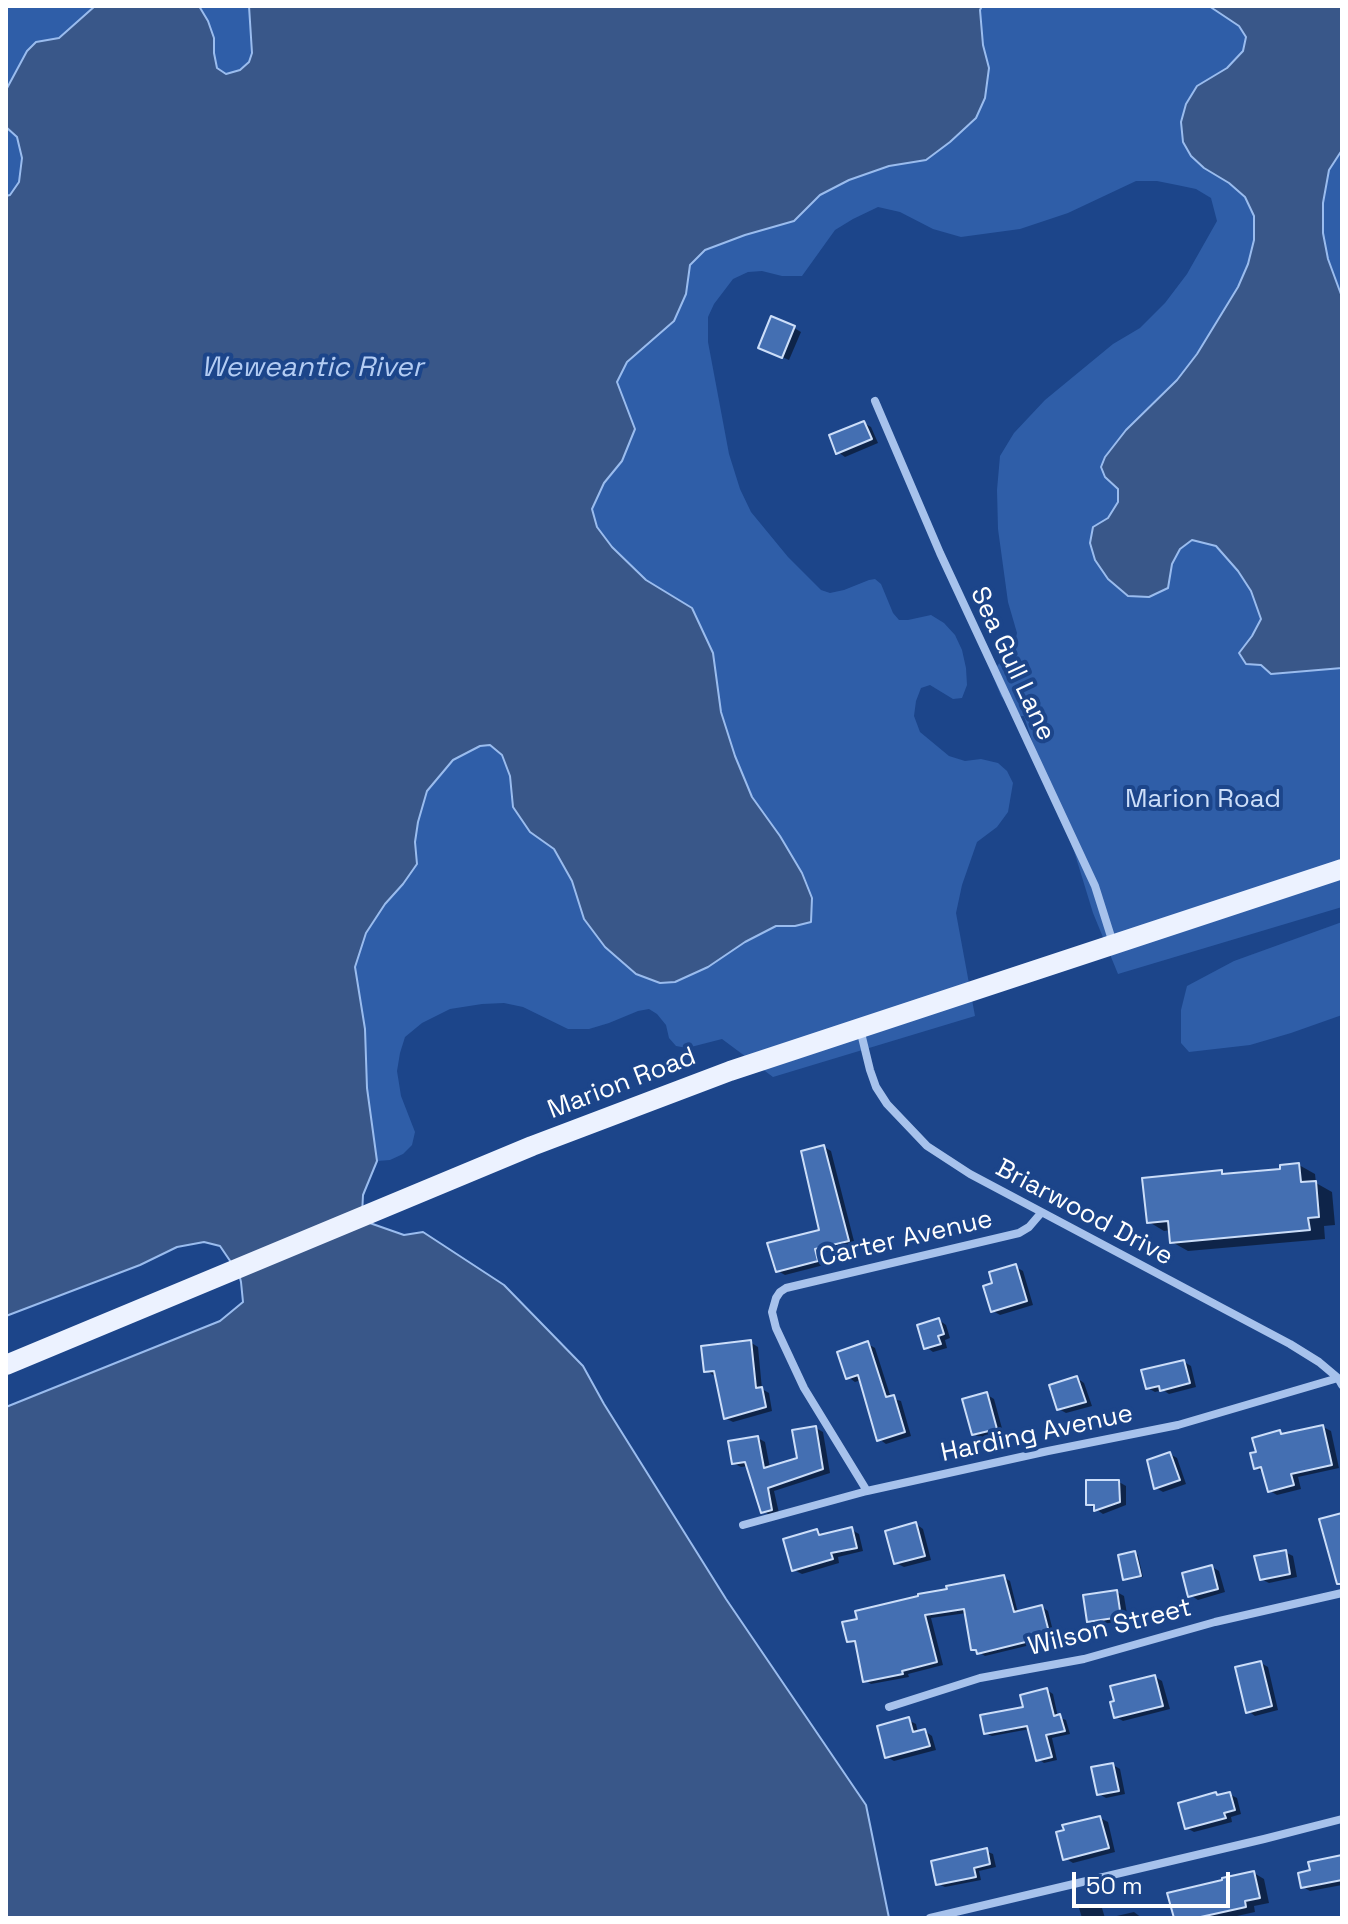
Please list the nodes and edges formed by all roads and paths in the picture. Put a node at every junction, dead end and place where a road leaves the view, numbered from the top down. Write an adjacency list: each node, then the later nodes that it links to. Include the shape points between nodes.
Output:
1 (875, 401): 3 (street, Sea Gull Lane, via 946,568 1095,886)
2 (1342, 869): 3 (main road, Marion Road)
3 (1113, 944): 4 (main road, Marion Road)
4 (860, 1026): 5 (street, Briarwood Drive, via 876,1087 905,1125 948,1160); 6 (main road, Marion Road, via 532,1146)
5 (1041, 1213): 7 (street, Briarwood Drive, via 1290,1344); 8 (street, Carter Avenue, via 1019,1233 786,1288 776,1298 776,1328 804,1388)
6 (6, 1365)
7 (1340, 1381): 8 (street, Harding Avenue, via 1178,1425)
8 (867, 1491): 9 (street, Harding Avenue)
9 (743, 1525)
10 (1342, 1593): 11 (street, Wilson Street, via 1084,1659 980,1678)
11 (889, 1707)
12 (1342, 1819): 13 (street)
13 (930, 1918)

